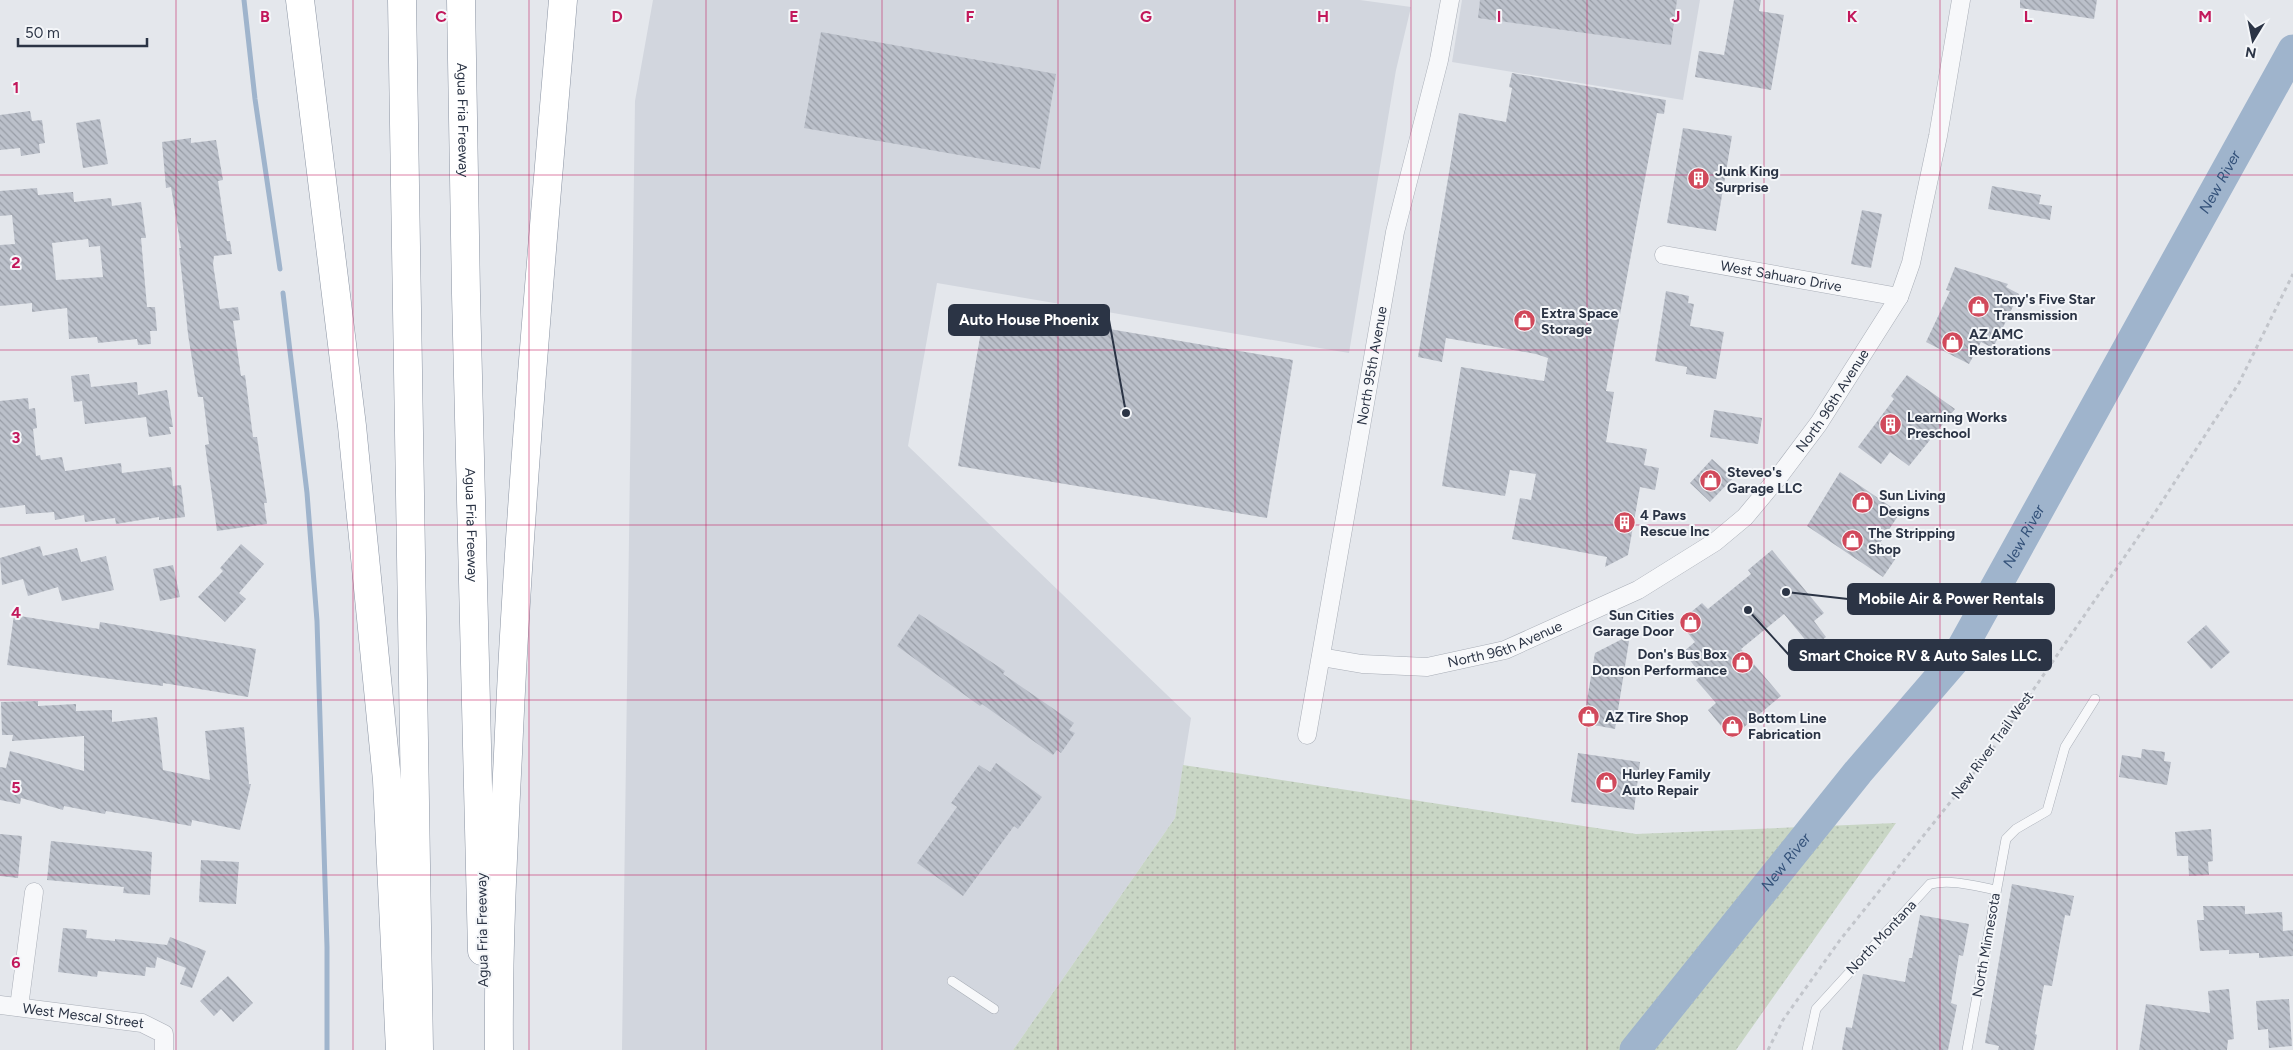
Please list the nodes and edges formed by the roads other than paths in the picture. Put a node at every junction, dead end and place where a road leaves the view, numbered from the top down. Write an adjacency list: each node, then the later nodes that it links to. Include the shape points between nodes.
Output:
1 (300, 0): 19 (highway, via 362,520 387,780)
2 (402, 0): 20 (highway)
3 (462, 0): 21 (highway, Agua Fria Freeway)
4 (563, 0): 22 (highway, via 530,390 512,661 500,933)
5 (1450, 0): 9 (street, North 95th Avenue, via 1439,60 1395,232)
6 (1961, 0): 8 (street, North 96th Avenue, via 1936,145)
7 (1664, 255): 8 (street, West Sahuaro Drive)
8 (1899, 297): 9 (street, North 96th Avenue, via 1819,423 1780,475 1745,517 1684,562 1638,590 1505,650 1427,667 1362,664)
9 (1320, 657): 11 (street, North 95th Avenue)
10 (2095, 699): 12 (lane, North Minnesota, via 2064,747 2047,811 2006,839)
11 (1307, 735)
12 (1996, 890): 23 (lane, North Montana, via 1956,883 1930,884 1816,1009); 24 (lane, North Minnesota)
13 (34, 892): 16 (street)
14 (952, 981): 17 (lane)
15 (0, 1005): 16 (street, West Mescal Street)
16 (19, 1007): 18 (street, West Mescal Street, via 142,1023)
17 (994, 1009)
18 (164, 1042)
19 (400, 1050)
20 (418, 1050)
21 (485, 1050)
22 (499, 1050)
23 (1808, 1050)
24 (1967, 1050)

